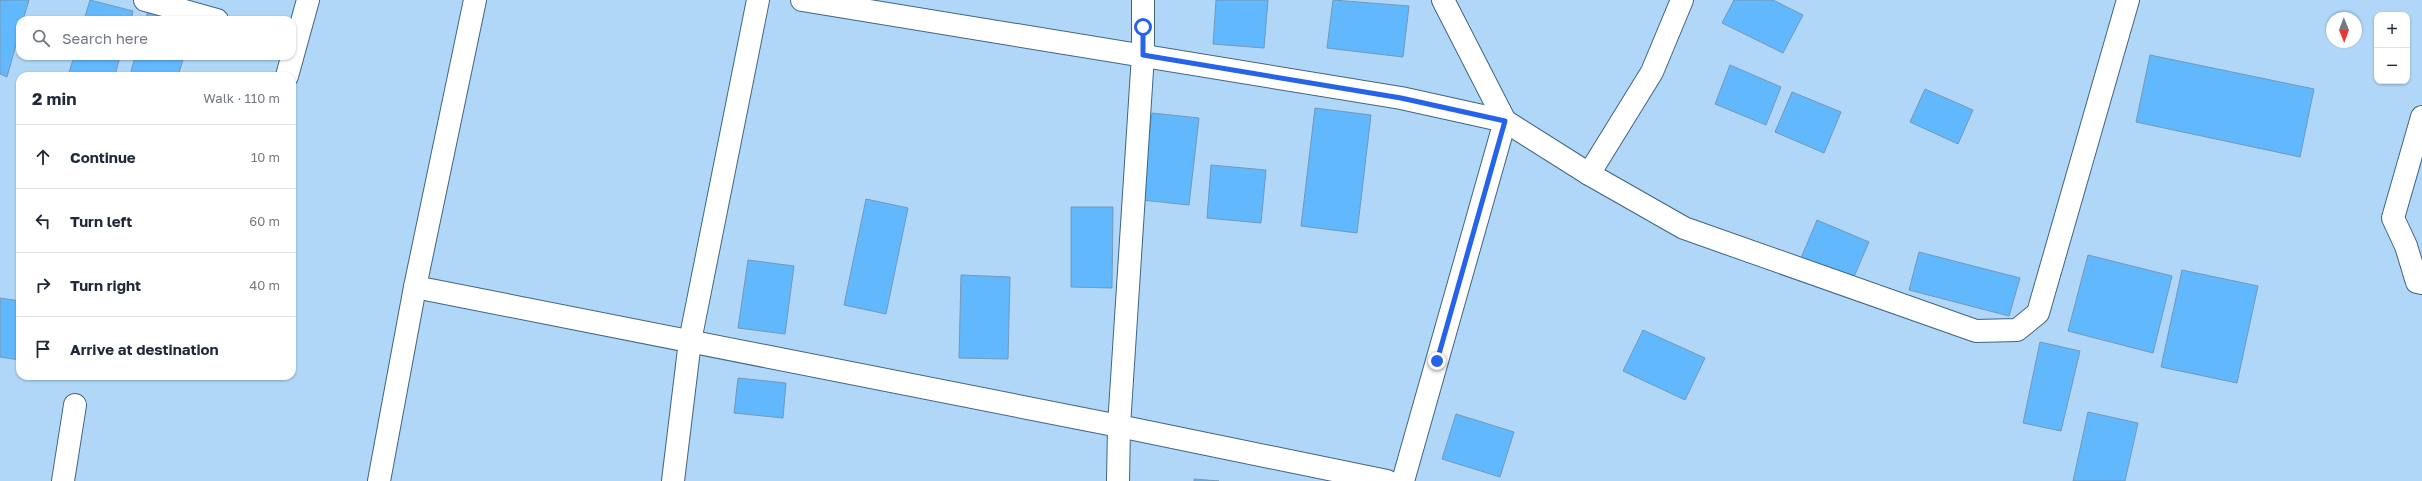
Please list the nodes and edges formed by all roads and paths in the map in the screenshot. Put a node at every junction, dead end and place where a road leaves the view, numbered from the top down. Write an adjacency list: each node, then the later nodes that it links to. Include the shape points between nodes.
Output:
1 (145, 0): 10 (street)
2 (308, 0): 11 (street)
3 (475, 0): 19 (street)
4 (758, 0): 20 (street)
5 (802, 0): 12 (street)
6 (1143, 0): 12 (street)
7 (1443, 0): 16 (street)
8 (1682, 0): 17 (street, via 1652,72)
9 (2128, 0): 17 (street, via 2038,313 2017,330 1976,330 1684,228)
10 (203, 16)
11 (296, 35)
12 (1143, 55): 16 (street, via 1401,98); 22 (street)
13 (290, 60): 14 (street)
14 (288, 72)
15 (2422, 117): 18 (street, via 2393,218 2406,246 2417,282)
16 (1505, 121): 17 (street); 28 (street)
17 (1589, 174)
18 (2422, 283)
19 (415, 287): 20 (street); 24 (street)
20 (690, 341): 22 (street); 25 (street)
21 (75, 405): 23 (street)
22 (1119, 426): 26 (street); 27 (street)
23 (63, 481)
24 (380, 481)
25 (673, 481)
26 (1118, 481)
27 (1387, 481)
28 (1403, 481)

